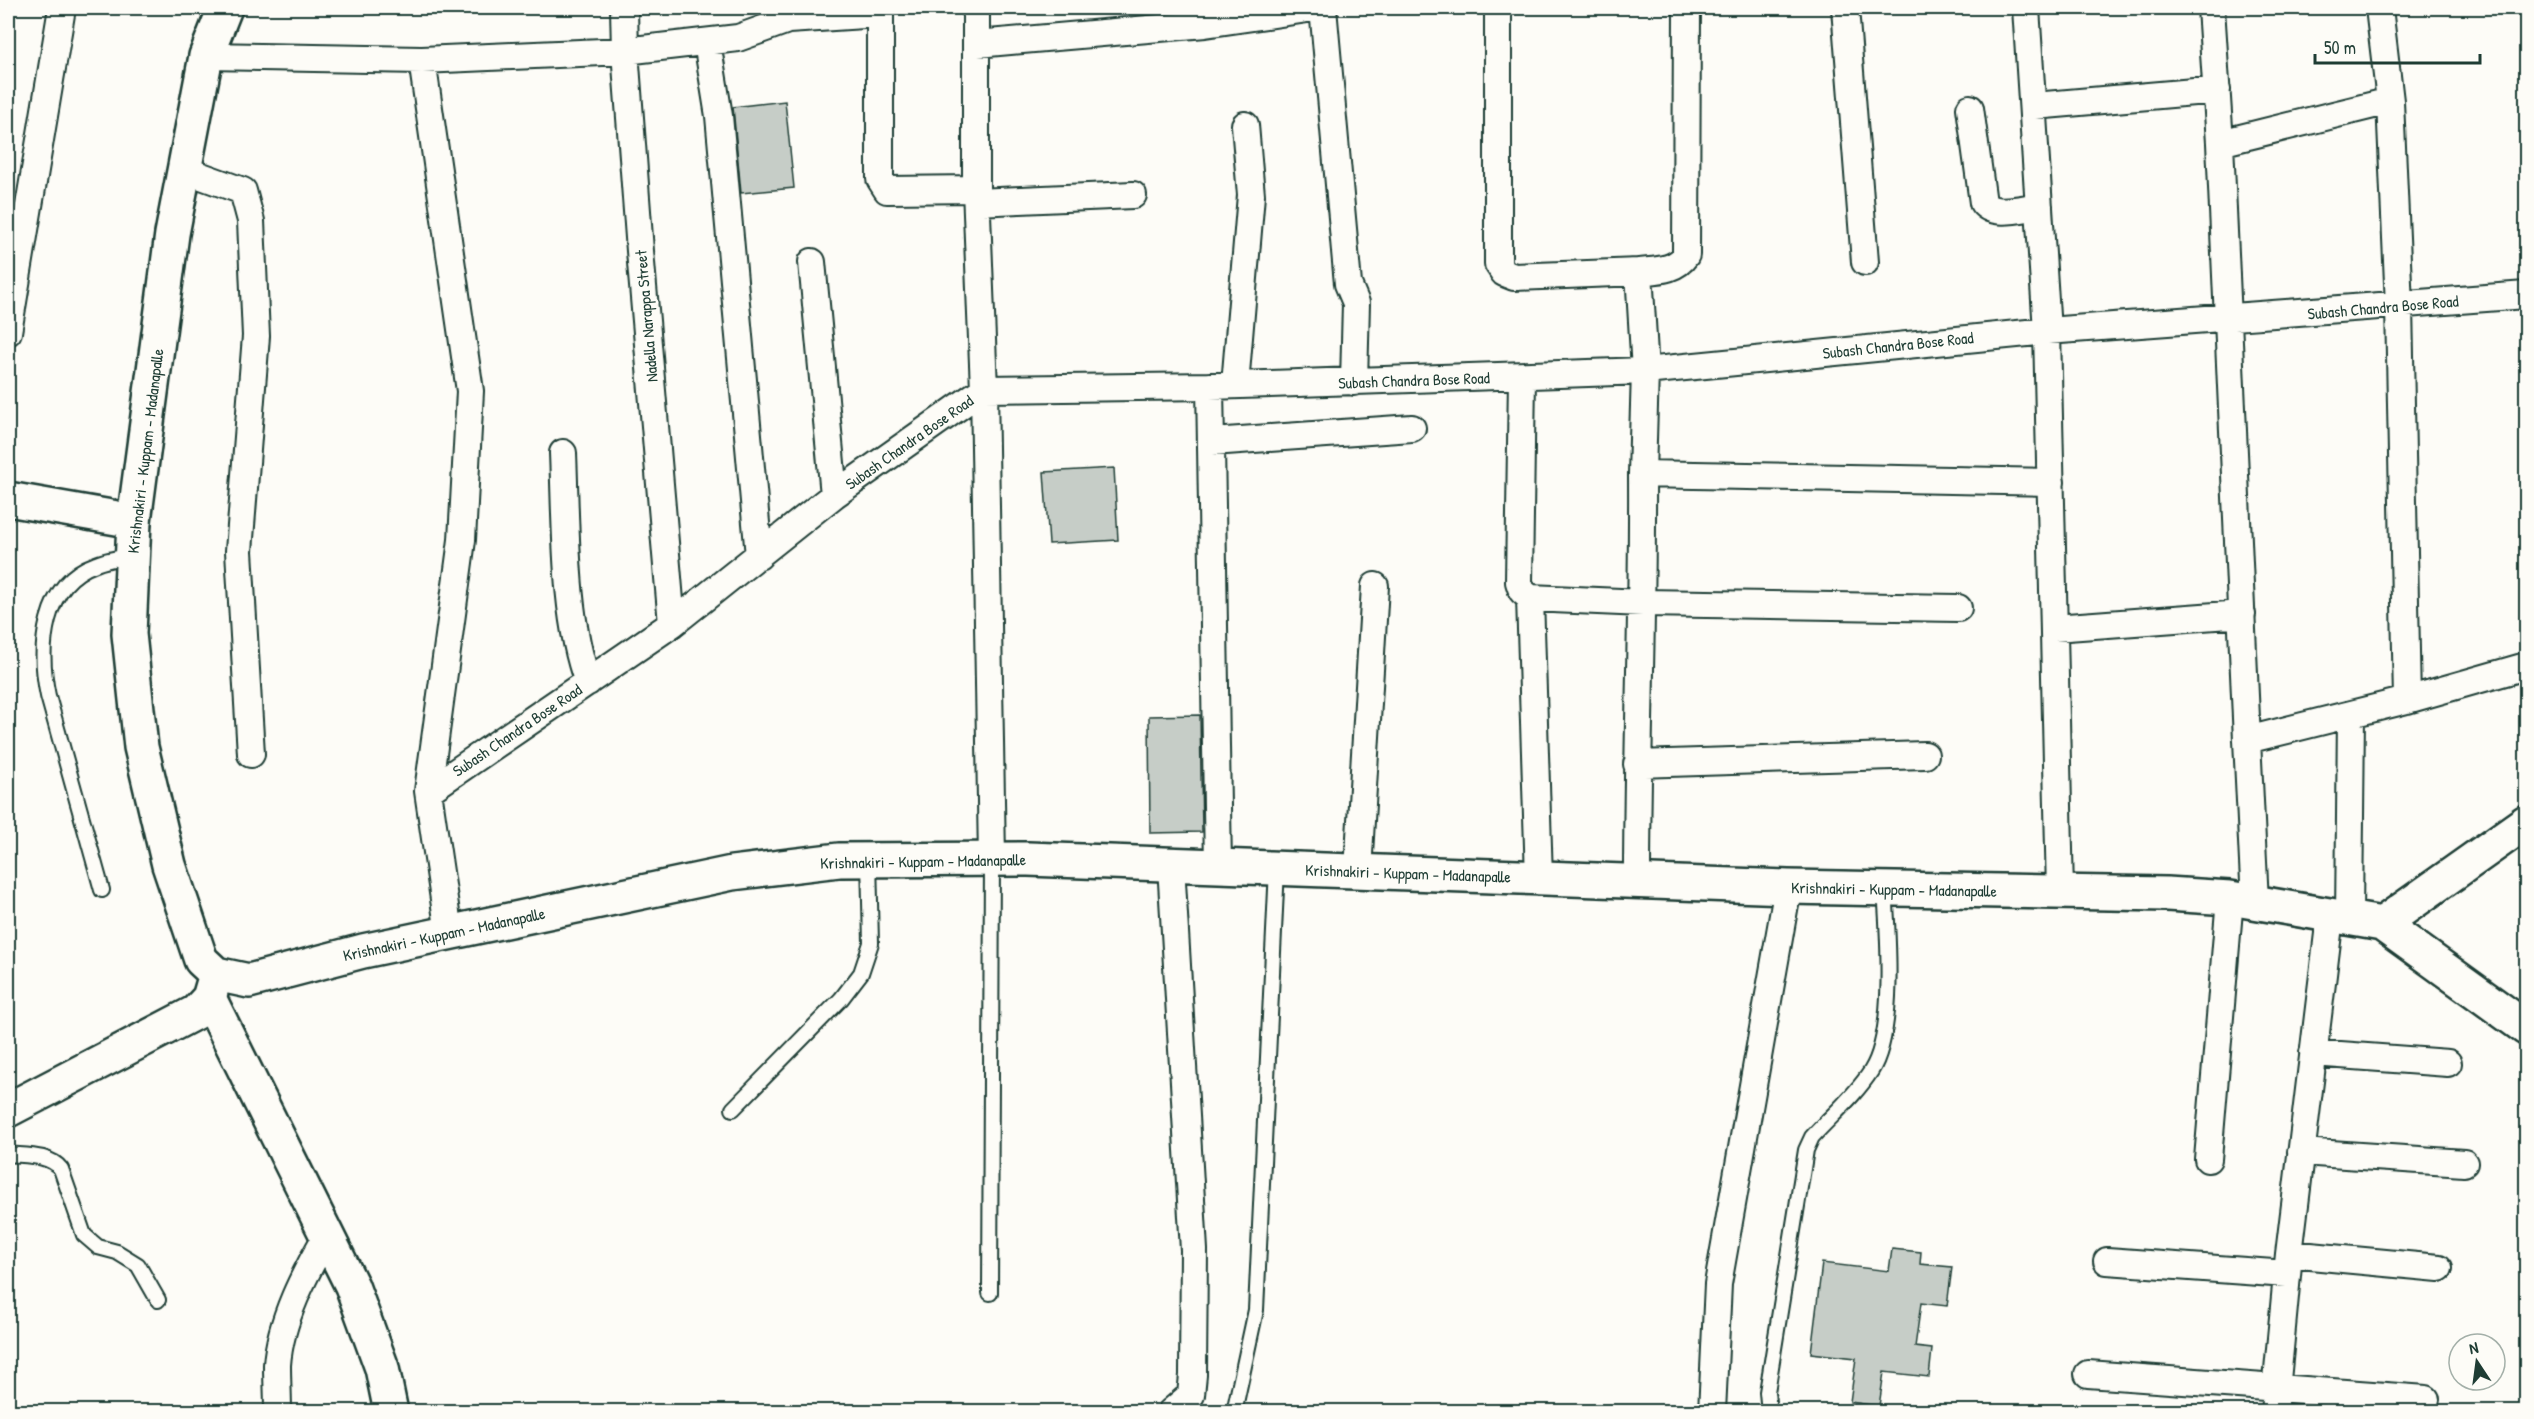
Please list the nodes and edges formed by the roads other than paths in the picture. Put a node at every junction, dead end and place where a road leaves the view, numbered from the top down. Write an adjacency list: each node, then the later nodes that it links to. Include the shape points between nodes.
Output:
1 (62, 8): 38 (street)
2 (225, 8): 19 (main road, Krishnakiri - Kuppam - Madanapalle)
3 (624, 8): 18 (street, Nadella Narappa Street)
4 (976, 8): 17 (street)
5 (1314, 8): 14 (street)
6 (1323, 8): 41 (street, via 1348,284 1356,303)
7 (1498, 8): 33 (street, via 1498,264 1504,273 1514,277)
8 (1687, 8): 33 (street, via 1686,255 1673,267)
9 (1845, 8): 32 (street)
10 (2026, 8): 23 (street)
11 (2211, 8): 21 (street)
12 (2379, 8): 22 (street)
13 (880, 11): 15 (street, via 788,21); 28 (street, via 882,187)
14 (1204, 16): 17 (street)
15 (756, 20): 16 (street, via 738,38)
16 (707, 42): 18 (street); 53 (street, via 719,116)
17 (977, 44): 28 (street)
18 (625, 51): 20 (street); 59 (street, Nadella Narappa Street)
19 (206, 56): 20 (street); 27 (main road, Krishnakiri - Kuppam - Madanapalle)
20 (422, 60): 69 (street, via 470,391 462,540)
21 (2217, 90): 23 (street); 26 (street)
22 (2390, 101): 26 (street); 35 (street)
23 (2034, 106): 30 (street)
24 (1970, 108): 30 (street, via 1983,203 1994,211)
25 (1245, 125): 42 (street, via 1251,195)
26 (2220, 143): 36 (street)
27 (184, 170): 51 (main road, Krishnakiri - Kuppam - Madanapalle); 66 (street, via 243,191 251,221 256,336 239,551)
28 (976, 195): 29 (street); 43 (street)
29 (1133, 195)
30 (2040, 206): 37 (street)
31 (812, 262): 49 (street)
32 (1865, 262)
33 (1639, 272): 39 (street)
34 (2526, 295): 35 (street, Subash Chandra Bose Road)
35 (2399, 306): 36 (street, Subash Chandra Bose Road); 63 (street)
36 (2229, 319): 37 (street, Subash Chandra Bose Road); 58 (street)
37 (2047, 331): 39 (street, Subash Chandra Bose Road); 48 (street)
38 (8, 332)
39 (1644, 371): 40 (street, Subash Chandra Bose Road); 47 (street)
40 (1522, 377): 41 (street, Subash Chandra Bose Road); 55 (street, via 1519,582)
41 (1354, 382): 42 (street, Subash Chandra Bose Road)
42 (1222, 386): 43 (street, Subash Chandra Bose Road); 45 (street)
43 (984, 389): 49 (street, Subash Chandra Bose Road); 71 (street)
44 (1412, 428): 45 (street)
45 (1212, 442): 74 (street)
46 (563, 453): 62 (street, via 577,647)
47 (1642, 474): 48 (street); 56 (street)
48 (2051, 482): 60 (street)
49 (834, 495): 53 (street, Subash Chandra Bose Road)
50 (8, 499): 51 (main road)
51 (134, 521): 52 (main road, Krishnakiri - Kuppam - Madanapalle)
52 (132, 555): 81 (lane, via 94,564 69,581 51,606 44,640 42,667 48,696); 87 (main road, Krishnakiri - Kuppam - Madanapalle, via 129,634 141,747 173,875)
53 (759, 556): 59 (street, Subash Chandra Bose Road)
54 (1375, 586): 76 (street)
55 (1530, 598): 56 (street); 77 (street)
56 (1643, 603): 57 (street); 68 (street)
57 (1958, 608)
58 (2242, 614): 60 (street); 65 (street)
59 (672, 624): 62 (street, Subash Chandra Bose Road)
60 (2054, 628): 82 (street)
61 (2526, 666): 63 (street)
62 (588, 682): 69 (street, Subash Chandra Bose Road)
63 (2408, 700): 64 (street)
64 (2351, 714): 65 (street); 84 (street)
65 (2247, 740): 83 (street)
66 (251, 754)
67 (1925, 755): 68 (street)
68 (1637, 764): 78 (street)
69 (428, 791): 86 (street)
70 (2526, 822): 85 (main road)
71 (992, 859): 72 (main road, Krishnakiri - Kuppam - Madanapalle); 73 (main road, Krishnakiri - Kuppam - Madanapalle); 101 (lane)
72 (869, 860): 86 (main road, Krishnakiri - Kuppam - Madanapalle, via 732,873); 91 (lane, via 871,943 861,974)
73 (1172, 865): 74 (main road, Krishnakiri - Kuppam - Madanapalle); 108 (street, via 1194,1250 1191,1395)
74 (1218, 866): 75 (main road, Krishnakiri - Kuppam - Madanapalle)
75 (1277, 868): 76 (main road, Krishnakiri - Kuppam - Madanapalle); 109 (lane, via 1256,1310)
76 (1358, 871): 77 (main road, Krishnakiri - Kuppam - Madanapalle)
77 (1539, 878): 78 (main road, Krishnakiri - Kuppam - Madanapalle)
78 (1637, 882): 79 (main road, Krishnakiri - Kuppam - Madanapalle)
79 (1788, 887): 80 (main road, Krishnakiri - Kuppam - Madanapalle); 110 (street, via 1718,1284)
80 (1885, 889): 82 (main road, Krishnakiri - Kuppam - Madanapalle); 111 (lane, via 1888,994 1880,1054 1871,1071 1812,1137 1806,1150 1767,1392)
81 (102, 890)
82 (2060, 892): 83 (main road, Krishnakiri - Kuppam - Madanapalle)
83 (2243, 900): 84 (main road, Krishnakiri - Kuppam - Madanapalle); 95 (street)
84 (2339, 918): 85 (main road, Krishnakiri - Kuppam - Madanapalle); 89 (street)
85 (2382, 924): 88 (main road, Krishnakiri - Kuppam - Madanapalle)
86 (449, 933): 87 (main road, Krishnakiri - Kuppam - Madanapalle, via 249,981)
87 (212, 986): 92 (main road, via 196,1012); 97 (main road)
88 (2526, 1028)
89 (2313, 1053): 90 (street); 93 (street)
90 (2448, 1063)
91 (733, 1109)
92 (8, 1110)
93 (2301, 1152): 96 (street); 99 (street)
94 (8, 1154): 102 (lane, via 55,1162 84,1235 98,1246 138,1264)
95 (2208, 1159)
96 (2464, 1163)
97 (327, 1235): 106 (street, via 301,1280 282,1341 277,1363); 107 (main road, via 356,1296 381,1368)
98 (2107, 1261): 99 (street)
99 (2288, 1264): 100 (street); 105 (street)
100 (2439, 1268)
101 (990, 1293)
102 (158, 1300)
103 (2088, 1374): 105 (street)
104 (2426, 1399): 105 (street)
105 (2275, 1401)
106 (278, 1412)
107 (391, 1412)
108 (1171, 1412)
109 (1234, 1412)
110 (1712, 1412)
111 (1769, 1412)

